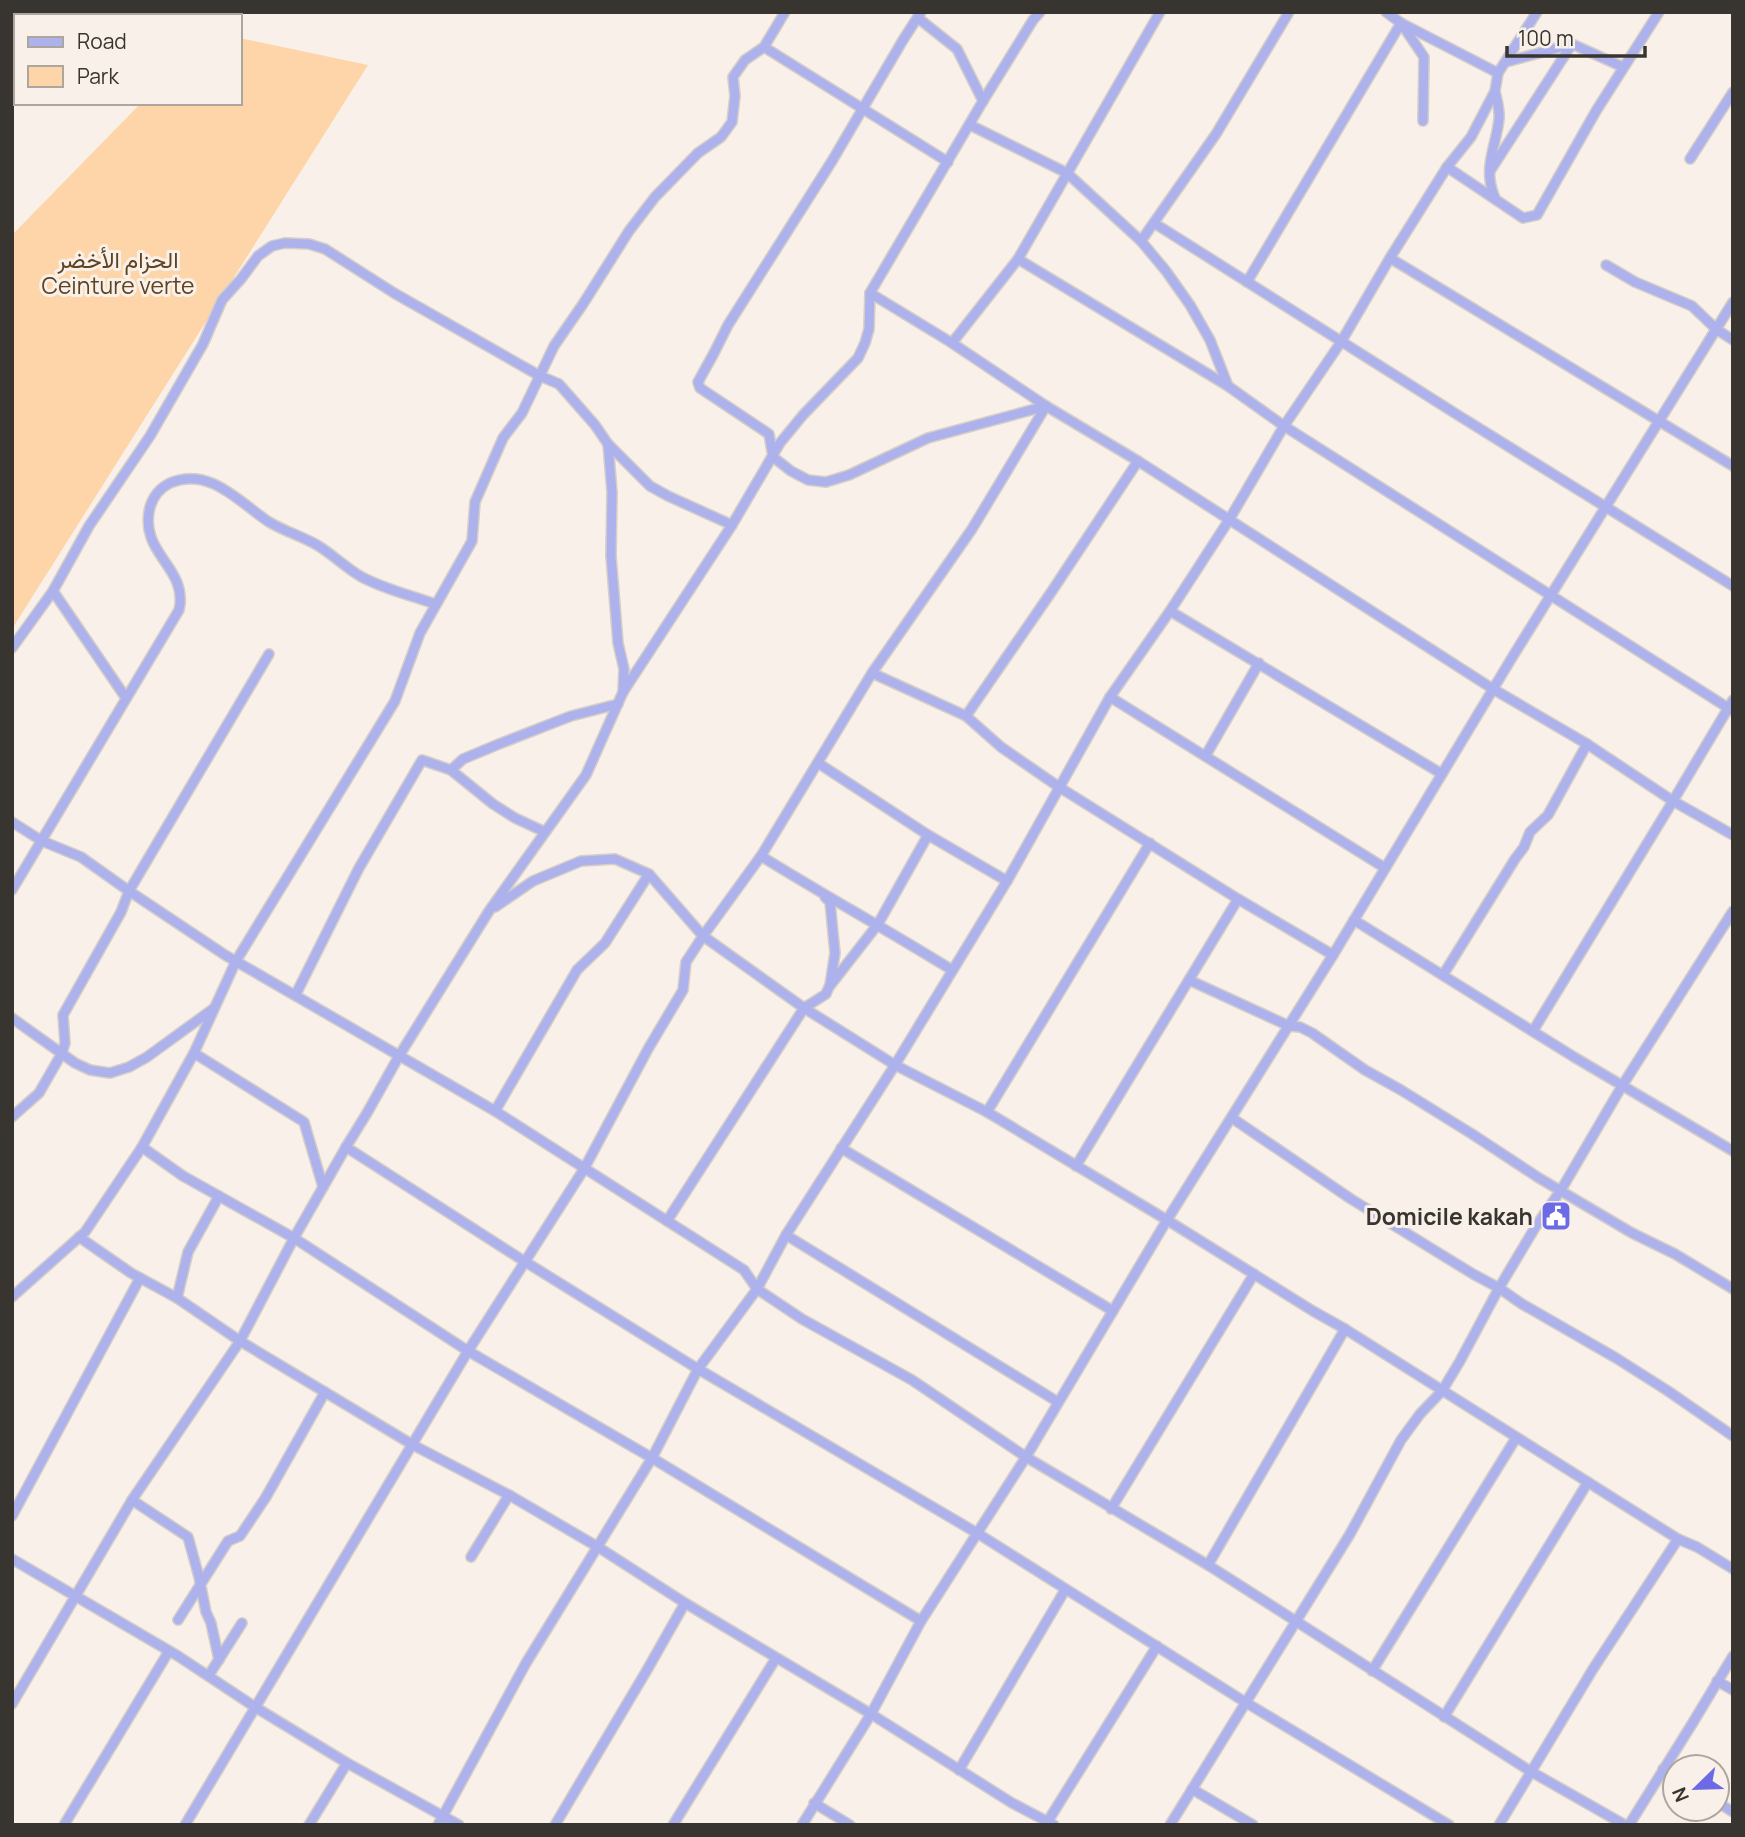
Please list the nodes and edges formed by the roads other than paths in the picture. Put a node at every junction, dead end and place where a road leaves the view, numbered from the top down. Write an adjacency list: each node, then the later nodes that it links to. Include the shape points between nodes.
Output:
1 (785, 12): 11 (street)
2 (1040, 12): 17 (street)
3 (1160, 12): 25 (street)
4 (1289, 12): 27 (street, via 1216,134)
5 (1386, 12): 9 (street)
6 (1538, 12): 12 (street)
7 (1659, 12): 13 (street)
8 (920, 15): 17 (street, via 957,49); 18 (street)
9 (1401, 23): 14 (street); 19 (street, via 1424,57); 32 (street)
10 (1572, 44): 12 (street); 13 (street); 24 (street)
11 (764, 47): 18 (street); 39 (street, via 745,60 733,77 732,122 721,137 680,170 635,223 554,346)
12 (1506, 62): 14 (street)
13 (1623, 67): 26 (street, via 1537,215 1523,218)
14 (1498, 73): 15 (street)
15 (1495, 91): 23 (street, via 1471,137); 24 (street, via 1499,118)
16 (1733, 92): 21 (street)
17 (983, 101): 20 (street)
18 (863, 109): 22 (street); 45 (street, via 727,325 698,382 700,388 769,434)
19 (1423, 121)
20 (970, 124): 22 (street); 25 (street)
21 (1690, 159)
22 (948, 162): 33 (street)
23 (1447, 167): 26 (street); 29 (street)
24 (1490, 171): 26 (street)
25 (1067, 173): 28 (street); 30 (street)
26 (1494, 198)
27 (1154, 223): 28 (street); 32 (street)
28 (1141, 241): 40 (street, via 1190,305)
29 (1390, 258): 37 (street); 42 (street)
30 (1018, 259): 38 (street); 40 (street)
31 (1606, 265): 35 (street, via 1692,306)
32 (1247, 282): 37 (street)
33 (870, 293): 38 (street); 45 (street, via 869,329 858,358 803,415)
34 (1733, 302): 35 (street)
35 (1716, 329): 36 (street); 42 (street)
36 (1733, 340)
37 (1341, 342): 43 (street); 48 (street)
38 (952, 343): 41 (street)
39 (540, 376): 44 (street, via 559,384); 52 (street, via 325,249 309,244 272,246 222,300 203,344 150,436 89,526); 54 (street, via 522,413 503,438 475,502 472,541)
40 (1228, 386): 43 (street)
41 (1046, 406): 45 (street, via 928,438 827,482 808,480); 46 (street); 59 (street, via 972,529)
42 (1659, 420): 47 (street); 48 (street)
43 (1284, 426): 49 (street); 53 (street)
44 (608, 444): 50 (street, via 650,486); 61 (street, via 611,556)
45 (773, 457): 50 (street)
46 (1138, 461): 49 (street); 66 (street)
47 (1733, 466)
48 (1605, 506): 51 (street); 53 (street)
49 (1229, 520): 55 (street); 60 (street)
50 (732, 526): 61 (street)
51 (1733, 586)
52 (53, 591): 56 (street); 63 (street)
53 (1552, 595): 60 (street); 65 (street)
54 (435, 604): 63 (street, via 359,575 320,546 268,521 220,487 197,480 173,482 154,498 149,523 155,549 178,582 181,603 177,617); 94 (street, via 395,701)
55 (1170, 611): 58 (street); 62 (street)
56 (12, 648)
57 (269, 654): 85 (street)
58 (1259, 663): 68 (street); 71 (street)
59 (872, 673): 66 (street); 69 (street)
60 (1493, 689): 67 (street); 71 (street)
61 (623, 692): 64 (street)
62 (1110, 697): 68 (street); 72 (street)
63 (126, 698): 78 (street)
64 (618, 704): 70 (street, via 571,716 499,744); 75 (street, via 586,775)
65 (1731, 706): 73 (street)
66 (967, 716): 72 (street, via 1001,747)
67 (1587, 744): 73 (street); 96 (street, via 1548,815 1530,832)
68 (1206, 755): 81 (street)
69 (818, 763): 76 (street); 80 (street)
70 (451, 770): 75 (street, via 493,804); 99 (street, via 422,760 359,868)
71 (1442, 774): 81 (street)
72 (1059, 787): 79 (street); 83 (street)
73 (1673, 802): 77 (street); 104 (street)
74 (12, 822): 78 (street)
75 (545, 832): 88 (street)
76 (928, 835): 83 (street); 91 (street)
77 (1733, 835)
78 (41, 841): 84 (street); 85 (street, via 81,857)
79 (1150, 843): 87 (street); 111 (street)
80 (761, 856): 86 (street); 92 (street)
81 (1385, 868): 90 (street)
82 (649, 874): 88 (street, via 615,859 581,861 533,881); 92 (street); 110 (street, via 605,943 577,970)
83 (1007, 881): 95 (street)
84 (12, 890)
85 (129, 891): 94 (street); 105 (street, via 62,1015)
86 (821, 893): 91 (street); 98 (street, via 830,902 835,953)
87 (1238, 899): 93 (street); 97 (street)
88 (489, 911): 107 (street)
89 (1733, 911): 109 (street)
90 (1354, 920): 93 (street); 96 (street)
91 (878, 924): 95 (street); 98 (street)
92 (703, 936): 101 (street); 119 (street, via 687,962 683,990)
93 (1334, 955): 103 (street)
94 (236, 961): 99 (street); 100 (street)
95 (953, 970): 108 (street)
96 (1443, 975): 104 (street)
97 (1189, 981): 103 (street); 118 (street)
98 (830, 987): 101 (street)
99 (296, 995): 107 (street)
100 (216, 1006): 105 (street, via 129,1068 110,1073 90,1070); 106 (street)
101 (804, 1008): 108 (street); 124 (street)
102 (12, 1017): 105 (street)
103 (1289, 1026): 113 (street); 121 (street, via 1312,1033)
104 (1533, 1031): 109 (street)
105 (62, 1053): 112 (street, via 39,1093)
106 (194, 1053): 115 (street); 120 (street, via 304,1122)
107 (399, 1056): 110 (street); 114 (street)
108 (895, 1065): 111 (street); 116 (street)
109 (1622, 1086): 117 (street); 121 (street)
110 (495, 1111): 119 (street)
111 (987, 1112): 118 (street)
112 (12, 1117)
113 (1232, 1118): 123 (street); 131 (street, via 1350,1199)
114 (346, 1146): 120 (street); 128 (street)
115 (142, 1147): 122 (street); 126 (street)
116 (841, 1148): 125 (street); 136 (street)
117 (1733, 1151)
118 (1076, 1166): 123 (street)
119 (583, 1169): 124 (street); 128 (street)
120 (323, 1187): 127 (street)
121 (1561, 1190): 131 (street); 133 (street)
122 (219, 1196): 127 (street); 135 (street, via 188,1252)
123 (1167, 1220): 129 (street); 136 (street)
124 (667, 1221): 132 (street, via 744,1270)
125 (786, 1235): 132 (street); 143 (street)
126 (79, 1237): 130 (street); 134 (street)
127 (294, 1238): 138 (street); 139 (street)
128 (524, 1261): 139 (street); 140 (street)
129 (1254, 1274): 137 (street); 152 (street)
130 (140, 1278): 135 (street); 153 (street)
131 (1499, 1288): 141 (street); 144 (street)
132 (757, 1289): 140 (street); 147 (street, via 912,1380)
133 (1733, 1290)
134 (12, 1297)
135 (177, 1298): 138 (street)
136 (1112, 1311): 143 (street)
137 (1345, 1329): 141 (street); 159 (street)
138 (240, 1341): 142 (street); 151 (street)
139 (468, 1351): 146 (street); 148 (street)
140 (698, 1369): 148 (street); 154 (street)
141 (1441, 1391): 145 (street); 167 (street, via 1401,1440)
142 (325, 1392): 146 (street); 161 (street, via 266,1497 240,1536 228,1541)
143 (1058, 1402): 147 (street)
144 (1733, 1436)
145 (1516, 1438): 149 (street); 174 (street)
146 (413, 1446): 150 (street); 180 (street)
147 (1026, 1457): 152 (street); 154 (street)
148 (652, 1458): 156 (street); 166 (street)
149 (1588, 1482): 155 (street); 182 (street)
150 (509, 1494): 156 (street); 157 (street)
151 (132, 1500): 161 (street, via 188,1536); 163 (street)
152 (1111, 1508): 159 (street)
153 (12, 1516)
154 (976, 1533): 162 (street); 166 (street)
155 (1678, 1539): 160 (street); 186 (street)
156 (598, 1547): 164 (street); 190 (street, via 526,1663)
157 (471, 1557)
158 (12, 1559): 163 (street)
159 (1208, 1565): 167 (street)
160 (1733, 1569)
161 (200, 1585): 165 (street); 173 (street)
162 (1065, 1590): 169 (street); 185 (street)
163 (75, 1596): 170 (street); 179 (street)
164 (685, 1604): 172 (street); 196 (street)
165 (178, 1620)
166 (921, 1620): 181 (street)
167 (1295, 1622): 174 (street); 178 (street)
168 (242, 1623): 173 (street)
169 (1157, 1646): 178 (street); 191 (street)
170 (169, 1651): 175 (street); 192 (street)
171 (1733, 1656): 176 (street)
172 (775, 1658): 181 (street); 197 (street)
173 (219, 1660): 175 (street)
174 (1371, 1671): 182 (street)
175 (209, 1675): 180 (street)
176 (1717, 1681): 177 (street); 183 (street)
177 (1733, 1690)
178 (1245, 1702): 188 (street); 202 (street)
179 (12, 1704)
180 (255, 1707): 184 (street); 193 (street)
181 (871, 1714): 185 (street); 189 (street)
182 (1444, 1717): 186 (street)
183 (1673, 1753)
184 (347, 1763): 190 (street); 194 (street)
185 (959, 1770): 191 (street)
186 (1531, 1771): 203 (street); 204 (street)
187 (1661, 1772): 204 (street)
188 (1192, 1789): 200 (street); 201 (street)
189 (814, 1803): 198 (street); 199 (street)
190 (441, 1820): 195 (street)
191 (1051, 1823)
192 (64, 1825)
193 (185, 1825)
194 (309, 1825)
195 (459, 1825)
196 (555, 1825)
197 (673, 1825)
198 (802, 1825)
199 (850, 1825)
200 (1170, 1825)
201 (1253, 1825)
202 (1449, 1825)
203 (1499, 1825)
204 (1627, 1825)

